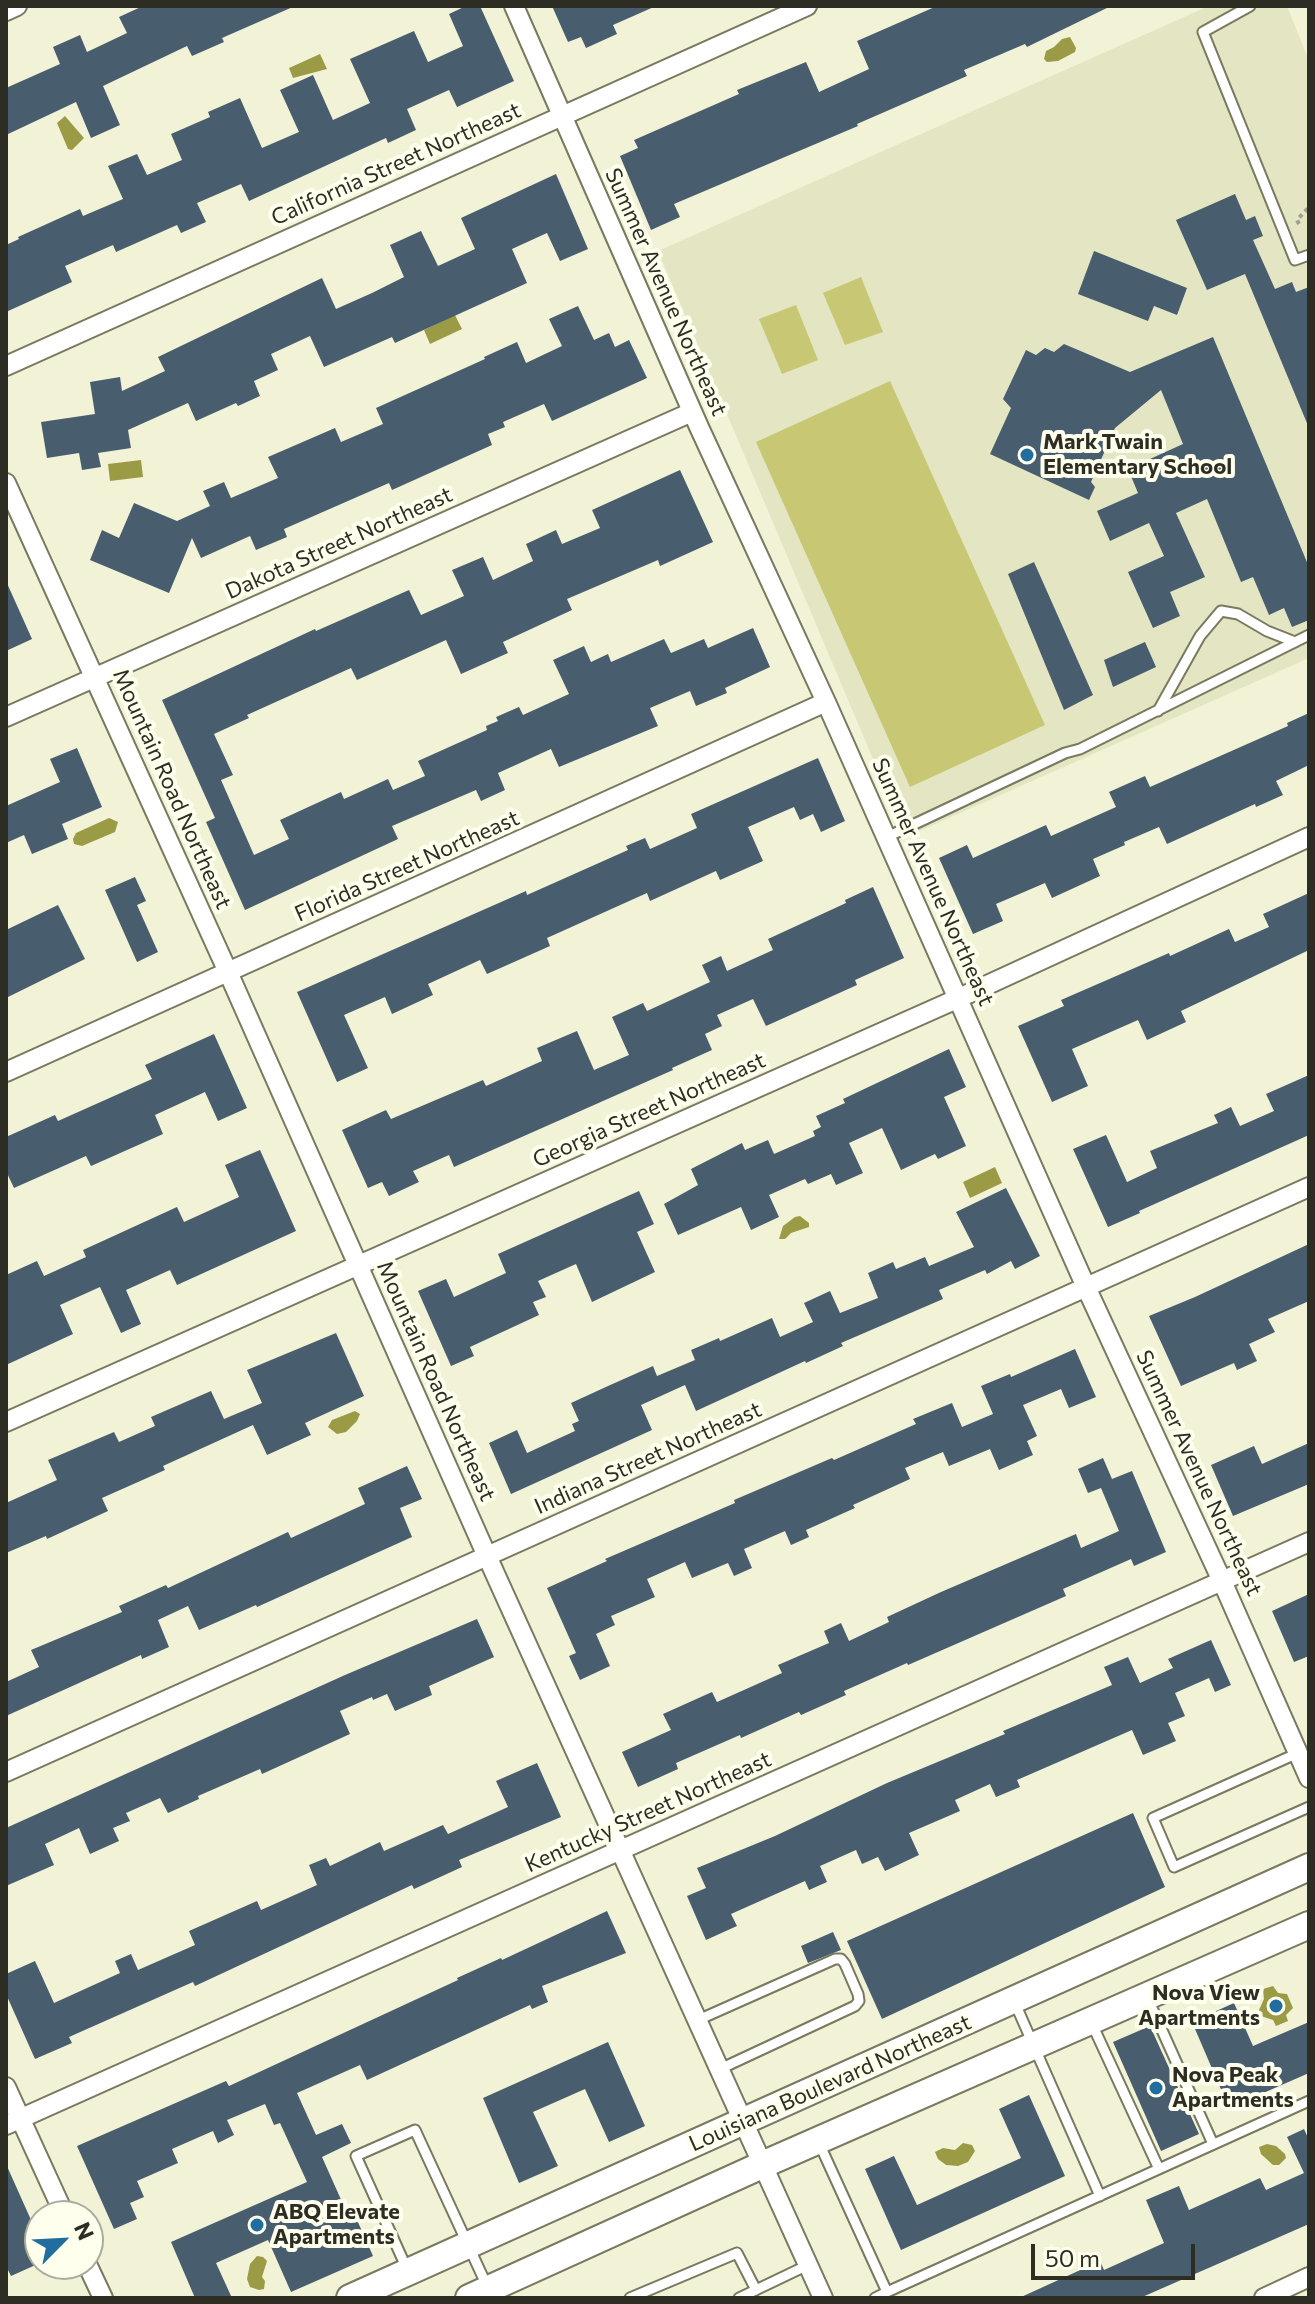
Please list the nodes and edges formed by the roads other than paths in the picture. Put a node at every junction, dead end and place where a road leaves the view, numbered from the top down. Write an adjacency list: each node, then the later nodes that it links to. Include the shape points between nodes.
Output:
1 (17, 6): 5 (street)
2 (514, 6): 6 (street, Summer Avenue Northeast)
3 (807, 6): 6 (street, California Street Northeast)
4 (1250, 6): 7 (lane, via 1203,32 1295,260)
5 (6, 11)
6 (563, 115): 8 (street, California Street Northeast); 9 (street, Summer Avenue Northeast)
7 (1309, 255)
8 (6, 366)
9 (692, 412): 13 (street, Dakota Street Northeast); 14 (street, Summer Avenue Northeast)
10 (6, 483): 13 (street, Mountain Road Northeast)
11 (1309, 635): 12 (lane)
12 (1295, 642): 15 (lane); 15 (lane, via 1221,611 1200,636)
13 (95, 677): 16 (street, Dakota Street Northeast); 19 (street, Mountain Road Northeast)
14 (826, 702): 17 (street, Summer Avenue Northeast); 19 (street, Florida Street Northeast)
15 (1158, 711): 17 (lane)
16 (6, 717)
17 (887, 837): 20 (street, Summer Avenue Northeast)
18 (1309, 837): 20 (street, Georgia Street Northeast)
19 (228, 972): 21 (street, Florida Street Northeast); 23 (street, Mountain Road Northeast)
20 (959, 998): 23 (street, Georgia Street Northeast); 24 (street, Summer Avenue Northeast)
21 (6, 1072)
22 (1309, 1187): 24 (street, Indiana Street Northeast)
23 (359, 1266): 25 (street, Georgia Street Northeast); 27 (street, Mountain Road Northeast)
24 (1086, 1287): 27 (street, Indiana Street Northeast); 28 (street, Summer Avenue Northeast)
25 (6, 1422)
26 (1309, 1542): 28 (street, Kentucky Street Northeast)
27 (487, 1556): 30 (street, Indiana Street Northeast); 33 (street, Mountain Road Northeast)
28 (1222, 1581): 29 (street, Summer Avenue Northeast); 33 (street, Kentucky Street Northeast)
29 (1303, 1757): 31 (street, Summer Avenue Northeast); 32 (lane, via 1153,1818 1174,1867)
30 (6, 1772)
31 (1309, 1778)
32 (1309, 1807)
33 (621, 1851): 38 (street, Mountain Road Northeast); 45 (street, Kentucky Street Northeast)
34 (1309, 1867): 37 (main road, Louisiana Boulevard Northeast)
35 (1309, 1925): 36 (main road)
36 (1146, 1996): 39 (main road); 47 (lane)
37 (1013, 2001): 40 (lane); 44 (main road, Louisiana Boulevard Northeast)
38 (698, 2020): 41 (street, Mountain Road Northeast); 41 (lane, via 835,1959 845,1964 858,1994 855,2006)
39 (1091, 2021): 40 (main road); 49 (lane)
40 (1032, 2046): 46 (main road); 50 (lane)
41 (720, 2069): 44 (street, Mountain Road Northeast)
42 (6, 2087): 45 (street)
43 (1309, 2101): 47 (lane)
44 (744, 2121): 48 (street, Mountain Road Northeast); 52 (main road, Louisiana Boulevard Northeast)
45 (13, 2122): 51 (street)
46 (818, 2140): 48 (main road); 57 (lane)
47 (1213, 2144): 49 (lane)
48 (762, 2165): 53 (street, Mountain Road Northeast); 58 (main road)
49 (1159, 2169): 50 (lane)
50 (1100, 2196): 57 (lane)
51 (56, 2200)
52 (469, 2245): 54 (main road, Louisiana Boulevard Northeast); 54 (lane, via 415,2130 356,2156); 58 (lane)
53 (808, 2265): 56 (lane); 62 (street, Mountain Road Northeast)
54 (408, 2272): 59 (main road, Louisiana Boulevard Northeast)
55 (1309, 2277): 64 (street)
56 (756, 2290): 60 (lane, via 737,2253); 61 (lane)
57 (887, 2292): 63 (lane)
58 (478, 2294)
59 (350, 2298)
60 (630, 2298)
61 (739, 2298)
62 (823, 2298)
63 (875, 2298)
64 (1264, 2298)

